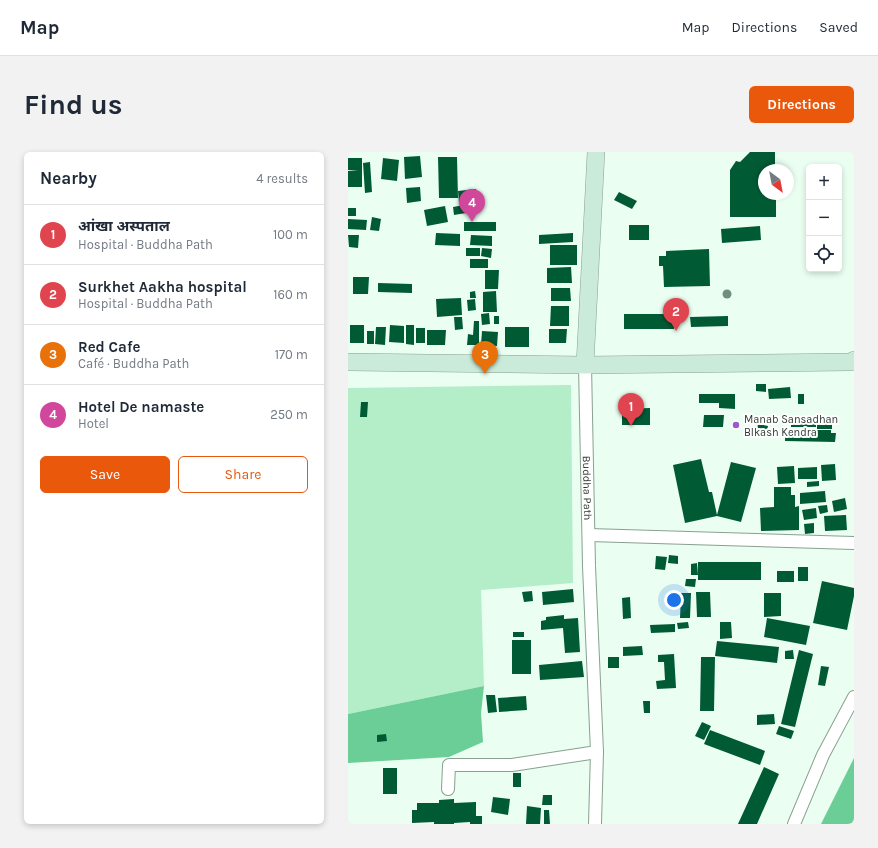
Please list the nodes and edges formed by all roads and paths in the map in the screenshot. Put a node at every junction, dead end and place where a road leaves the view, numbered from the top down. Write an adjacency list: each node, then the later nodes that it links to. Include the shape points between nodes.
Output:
1 (596, 152): 4 (main road, Buddha Path)
2 (348, 362): 4 (main road)
3 (853, 363): 4 (main road)
4 (585, 365): 5 (street, Buddha Path)
5 (589, 535): 6 (street); 8 (street, Buddha Path)
6 (854, 543)
7 (854, 697): 11 (street, via 823,755)
8 (597, 752): 9 (street, via 512,765 449,765); 10 (street, Buddha Path)
9 (448, 789)
10 (596, 824)
11 (794, 824)

